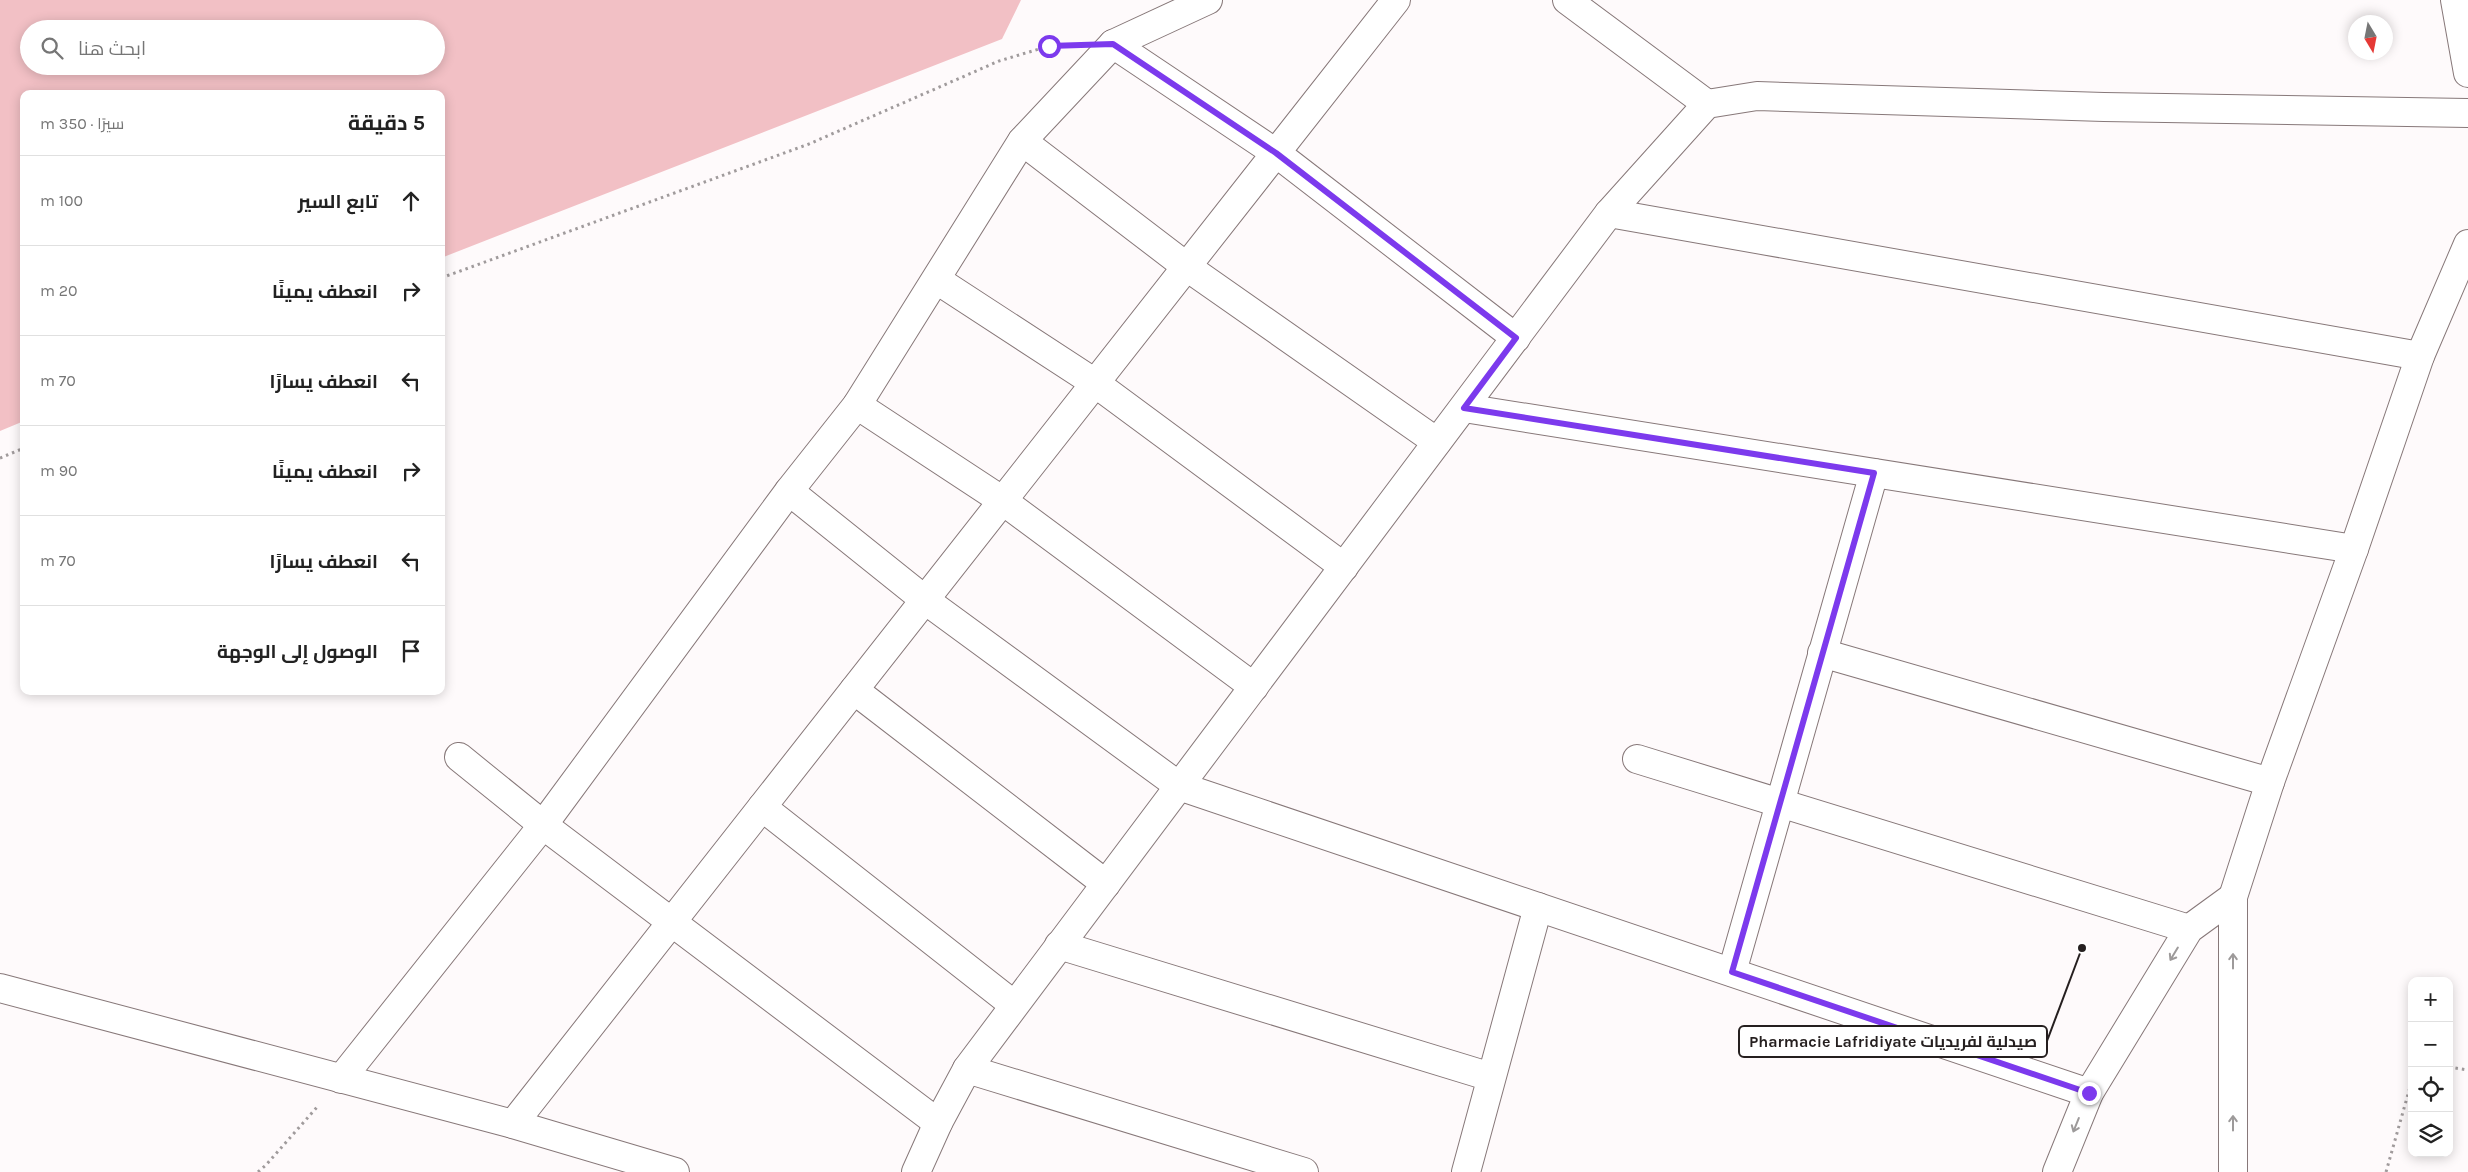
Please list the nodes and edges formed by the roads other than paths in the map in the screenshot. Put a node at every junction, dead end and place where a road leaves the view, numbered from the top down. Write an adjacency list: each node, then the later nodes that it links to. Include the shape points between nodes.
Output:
1 (1208, 0): 5 (street)
2 (1396, 0): 10 (street)
3 (1567, 0): 7 (street)
4 (2455, 0): 6 (street)
5 (1113, 44): 9 (street); 10 (street)
6 (2468, 73)
7 (1707, 104): 8 (street, via 1757,96 2104,107); 11 (street)
8 (2468, 113)
9 (1022, 141): 13 (street); 14 (street)
10 (1276, 153): 13 (street); 15 (street)
11 (1610, 214): 15 (street); 16 (street)
12 (2468, 244): 16 (street)
13 (1187, 267): 17 (street); 20 (street)
14 (937, 280): 17 (street); 18 (street)
15 (1516, 338): 19 (street)
16 (2420, 356): 24 (street)
17 (1095, 383): 23 (street); 25 (street)
18 (856, 405): 22 (street); 23 (street)
19 (1464, 408): 20 (street); 21 (street)
20 (1437, 442): 25 (street)
21 (1874, 473): 24 (street); 27 (street)
22 (789, 491): 26 (street); 36 (street)
23 (1003, 501): 26 (street); 28 (street)
24 (2354, 549): 32 (street)
25 (1344, 567): 28 (street)
26 (925, 600): 29 (street); 33 (street)
27 (1822, 652): 32 (street); 34 (street)
28 (1254, 687): 33 (street)
29 (854, 690): 35 (street); 37 (street)
30 (459, 757): 36 (street)
31 (1637, 759): 34 (street)
32 (2270, 782): 38 (street)
33 (1179, 786): 37 (street); 39 (street)
34 (1780, 803): 41 (street); 43 (street)
35 (762, 808): 40 (street); 45 (street)
36 (543, 825): 40 (street); 48 (street)
37 (1106, 884): 42 (street)
38 (2233, 897): 41 (street); 57 (street, one-way to 38)
39 (1538, 907): 43 (street); 47 (street)
40 (673, 921): 50 (street); 51 (street)
41 (2189, 929): 49 (street, one-way to 49)
42 (1060, 945): 45 (street); 47 (street)
43 (1732, 972): 49 (street)
44 (0, 988): 48 (street)
45 (1014, 1005): 46 (street)
46 (967, 1069): 50 (street); 54 (street)
47 (1491, 1077): 55 (street)
48 (341, 1080): 51 (street)
49 (2089, 1093): 56 (street, one-way to 56)
50 (938, 1123): 53 (street)
51 (513, 1124): 52 (street)
52 (675, 1172)
53 (916, 1172)
54 (1304, 1172)
55 (1466, 1172)
56 (2057, 1172)
57 (2233, 1172)

